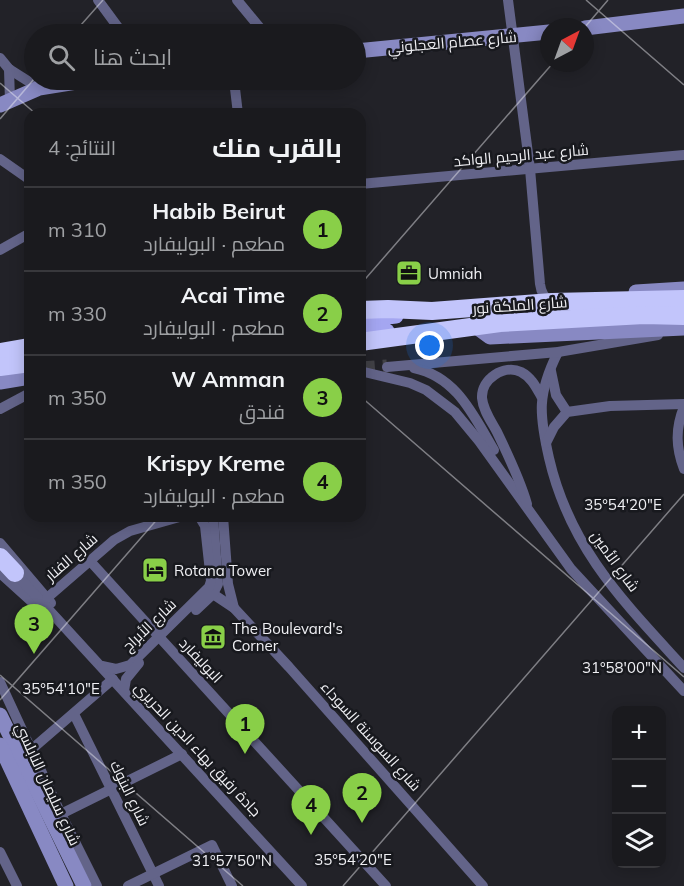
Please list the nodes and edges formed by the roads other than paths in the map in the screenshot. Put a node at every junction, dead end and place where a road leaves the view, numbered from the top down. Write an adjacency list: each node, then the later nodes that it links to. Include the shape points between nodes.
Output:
1 (98, 0): 5 (street)
2 (237, 0): 6 (street)
3 (508, 0): 9 (street)
4 (684, 16): 7 (street)
5 (116, 24)
6 (257, 24)
7 (594, 27)
8 (540, 33): 9 (street, شارع عصام العجلوني)
9 (512, 36): 10 (street, شارع عصام العجلوني); 20 (street)
10 (366, 50)
11 (0, 58): 12 (street)
12 (9, 69): 13 (street); 16 (street)
13 (24, 78)
14 (34, 90): 16 (street)
15 (235, 90): 17 (street)
16 (5, 103)
17 (237, 108)
18 (684, 155): 20 (street, شارع عبد الرحيم الواكد)
19 (0, 159): 21 (street)
20 (530, 170): 22 (street, شارع عبد الرحيم الواكد); 25 (street)
21 (24, 176)
22 (366, 184)
23 (24, 236): 24 (street)
24 (0, 250)
25 (540, 284): 28 (street, via 546,300); 29 (street)
26 (684, 289): 28 (street)
27 (684, 299): 28 (highway, شارع الملكة نور)
28 (552, 302): 29 (highway, شارع الملكة نور)
29 (524, 305): 31 (highway, شارع الملكة نور)
30 (366, 310): 31 (highway, شارع الملكة نور)
31 (432, 311): 33 (main road)
32 (684, 316): 34 (highway, شارع الملكة نور, via 565,319)
33 (366, 319)
34 (461, 328): 35 (street, via 490,338); 36 (main road); 38 (highway, شارع الملكة نور); 41 (street)
35 (684, 329): 43 (street)
36 (366, 332)
37 (24, 340): 39 (street)
38 (366, 341)
39 (0, 343)
40 (24, 348): 42 (highway)
41 (366, 350)
42 (0, 352)
43 (558, 352): 45 (street, شارع الأمين); 56 (street, via 387,367 426,371 455,390)
44 (24, 366): 48 (highway, bridge)
45 (551, 366): 50 (street, شارع الأمين); 53 (street, via 555,395)
46 (366, 372): 56 (street, via 410,382 448,406 479,441)
47 (24, 377): 48 (street)
48 (2, 379)
49 (24, 396): 52 (street)
50 (541, 396): 54 (street, شارع الأمين); 56 (street, via 528,376 508,369 491,378 482,396)
51 (684, 406): 53 (street, via 610,406); 55 (street, via 677,432)
52 (0, 409)
53 (567, 412): 54 (street)
54 (546, 444): 68 (street, شارع الأمين, via 560,496 578,536 604,576)
55 (684, 469)
56 (530, 513): 71 (street, via 571,569)
57 (162, 522): 63 (street, شارع الفنار, via 130,531)
58 (202, 522): 70 (street, شارع الأبراج, via 211,581)
59 (213, 522): 65 (street, via 218,581)
60 (223, 522): 67 (street, شارع السوسنة السوداء, via 228,584)
61 (0, 543): 66 (street, جادة رفيق بهاء الدين الحريري)
62 (0, 557): 64 (highway)
63 (90, 561): 66 (street, شارع الفنار); 70 (street, البوليفارد)
64 (7, 573): 69 (street, جادة رفيق بهاء الدين الحريري)
65 (213, 594): 67 (street, شارع السوسنة السوداء); 70 (street, شارع الأبراج)
66 (47, 598): 69 (street, جادة رفيق بهاء الدين الحريري, via 65,621)
67 (234, 608): 98 (street, شارع السوسنة السوداء)
68 (648, 628): 71 (street); 73 (street, شارع الأمين)
69 (67, 630): 72 (street, جادة رفيق بهاء الدين الحريري)
70 (161, 639): 72 (street, شارع الأبراج, via 126,667); 76 (street, شارع الأبراج, via 129,674); 97 (street, البوليفارد)
71 (636, 639): 77 (street)
72 (101, 666): 74 (street, جادة رفيق بهاء الدين الحريري)
73 (684, 668)
74 (113, 679): 76 (street, جادة رفيق بهاء الدين الحريري); 78 (street)
75 (0, 682): 81 (street, شارع سليمان النابلسي)
76 (124, 691): 83 (street, جادة رفيق بهاء الدين الحريري)
77 (684, 692)
78 (74, 714): 81 (street); 85 (street, شارع البنوك)
79 (0, 715): 91 (street, شارع سليمان النابلسي)
80 (0, 745): 84 (street, شارع سليمان النابلسي)
81 (32, 749): 86 (street, شارع سليمان النابلسي)
82 (0, 752): 84 (street)
83 (182, 754): 85 (street); 96 (street, جادة رفيق بهاء الدين الحريري)
84 (11, 770): 90 (street, شارع سليمان النابلسي)
85 (112, 790): 86 (street); 88 (street, شارع البنوك)
86 (61, 814): 92 (street, شارع سليمان النابلسي)
87 (0, 852): 89 (street)
88 (153, 874): 93 (street); 94 (street, شارع البنوك); 95 (street, via 212,845)
89 (17, 886)
90 (66, 886)
91 (84, 886)
92 (97, 886)
93 (128, 886)
94 (159, 886)
95 (232, 886)
96 (302, 886)
97 (386, 886)
98 (483, 886)

